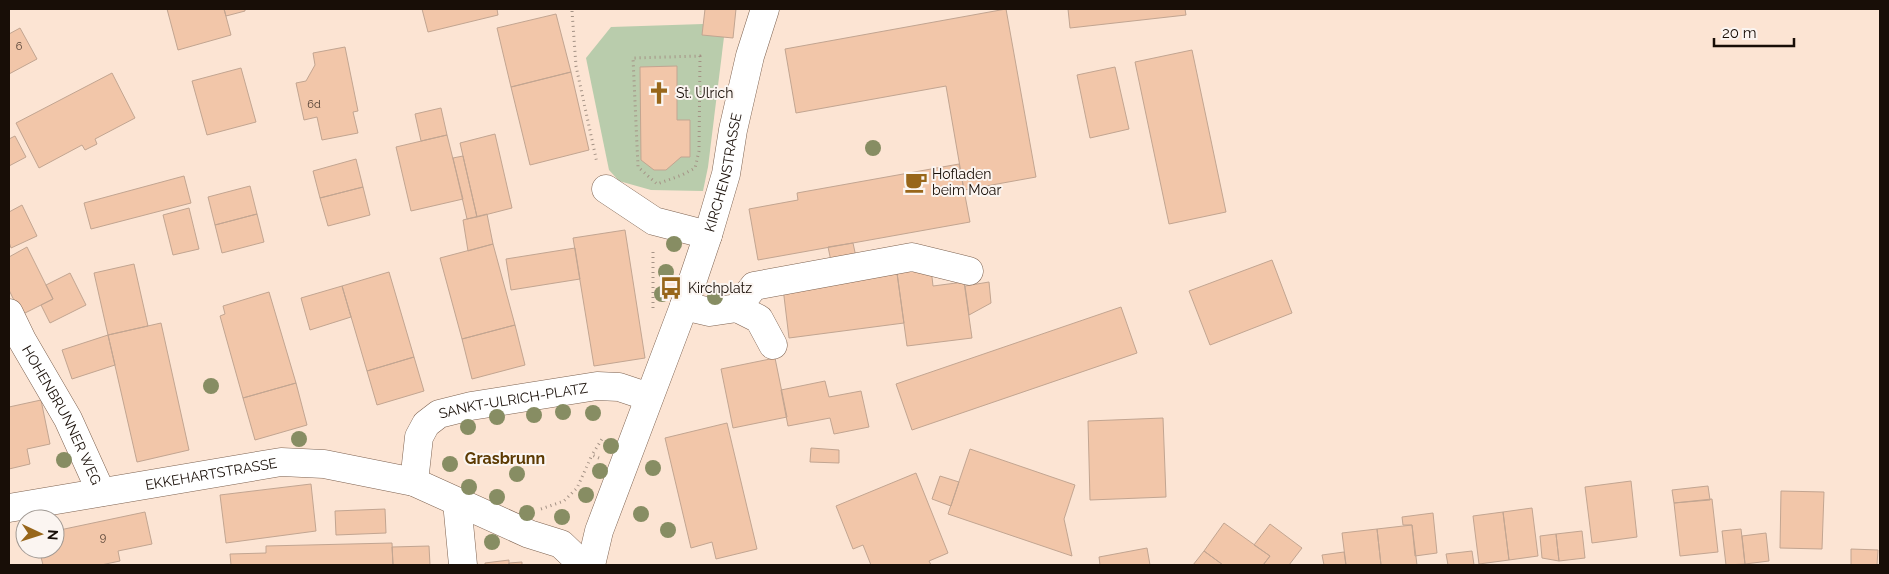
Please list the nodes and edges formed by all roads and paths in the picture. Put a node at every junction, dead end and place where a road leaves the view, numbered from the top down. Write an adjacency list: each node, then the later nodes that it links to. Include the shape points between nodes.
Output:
1 (765, 9): 6 (street, KIRCHENSTRASSE, via 750,56 726,174)
2 (572, 11): 3 (path, via 576,66)
3 (602, 178): 5 (street)
4 (657, 184): 4 (path, via 638,167 633,58 700,56 700,151 695,168)
5 (654, 220): 6 (street); 12 (path, via 653,312)
6 (708, 236): 8 (street, KIRCHENSTRASSE)
7 (969, 271): 9 (street, via 912,257 754,286)
8 (684, 306): 9 (street, via 710,312); 12 (street, KIRCHENSTRASSE)
9 (737, 308): 11 (street, via 759,319)
10 (9, 313): 16 (street, HOHENBRUNNER WEG, via 68,419)
11 (773, 345)
12 (665, 354): 13 (street)
13 (650, 397): 15 (street, SANKT-ULRICH-PLATZ, via 619,387 597,386 439,414 426,424 419,437); 22 (street, via 599,532)
14 (592, 456): 19 (path, via 578,488 564,501 536,510)
15 (414, 482): 16 (street, EKKEHARTSTRASSE, via 324,464 281,462); 17 (street)
16 (101, 492): 18 (street, EKKEHARTSTRASSE)
17 (457, 502): 19 (street); 20 (street)
18 (9, 508)
19 (529, 534): 21 (street, via 560,544)
20 (463, 565)
21 (583, 565)
22 (592, 565)

